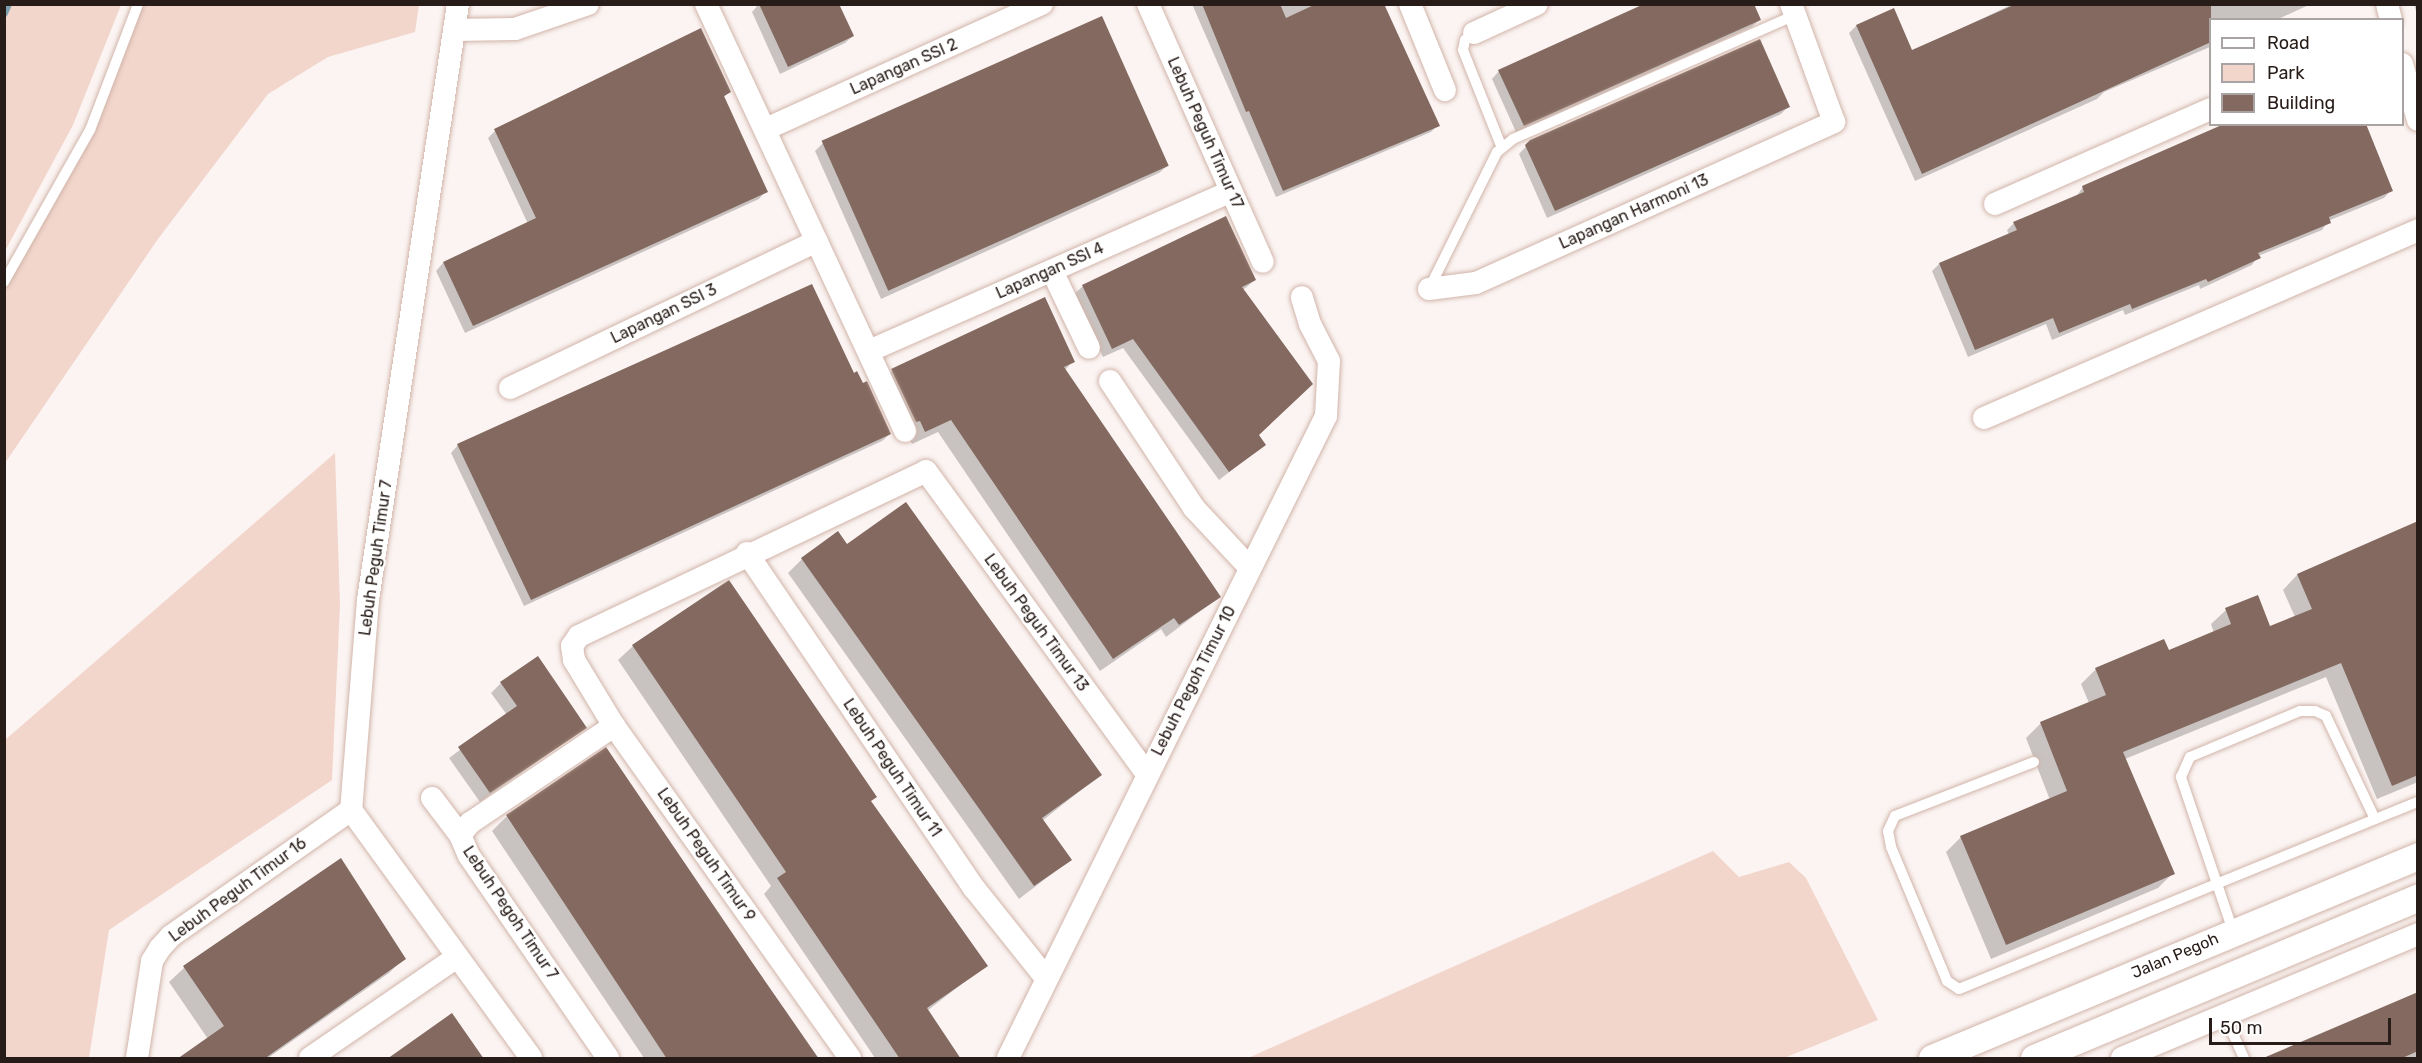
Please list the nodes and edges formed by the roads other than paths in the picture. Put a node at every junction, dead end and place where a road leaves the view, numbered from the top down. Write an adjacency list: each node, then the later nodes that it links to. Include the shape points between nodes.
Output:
1 (138, 4): 24 (lane, via 90,130)
2 (458, 4): 10 (street, Lebuh Peguh Timur 7)
3 (588, 4): 10 (street, via 515,29)
4 (706, 4): 16 (street)
5 (1042, 4): 16 (street, Lapangan SSI 2)
6 (1148, 4): 18 (street, Lebuh Peguh Timur 17)
7 (1410, 4): 13 (street)
8 (1537, 4): 11 (street)
9 (1793, 10): 17 (lane, via 1513,139); 25 (street, Lapangan Harmoni 13, via 1834,122 1476,283)
10 (454, 30): 40 (street, Lebuh Peguh Timur 7, via 368,600)
11 (1474, 33): 17 (lane, via 1465,40 1463,50)
12 (2404, 68): 15 (street)
13 (1445, 90)
14 (2209, 110): 19 (street)
15 (2418, 120)
16 (766, 129): 21 (street)
17 (1502, 148): 25 (lane)
18 (1230, 192): 22 (street, Lebuh Peguh Timur 17); 23 (street, Lapangan SSI 4)
19 (1995, 204)
20 (2418, 230): 31 (street)
21 (817, 241): 28 (street); 30 (street, Lapangan SSI 3)
22 (1263, 262)
23 (1052, 271): 27 (street); 28 (street, Lapangan SSI 4)
24 (4, 282)
25 (1429, 289)
26 (1302, 297): 34 (street, Lebuh Pegoh Timur 10, via 1310,324 1329,361 1326,416)
27 (1089, 348)
28 (869, 351): 32 (street)
29 (1110, 381): 34 (street, via 1194,508)
30 (510, 388)
31 (1984, 418)
32 (905, 431)
33 (747, 553): 35 (street, Lebuh Peguh Timur 9, via 579,636 572,646 574,660); 37 (street, Lebuh Peguh Timur 13, via 926,471); 49 (street, Lebuh Peguh Timur 11, via 974,888)
34 (1250, 568): 37 (street, Lebuh Pegoh Timur 10)
35 (614, 726): 42 (street, Lebuh Pegoh Timur 7, via 470,823); 55 (street, Lebuh Peguh Timur 9)
36 (2034, 762): 44 (lane, via 1895,816 1888,831 1891,847 1947,981 1959,989)
37 (1147, 774): 49 (street, Lebuh Pegoh Timur 10)
38 (432, 798): 42 (street)
39 (2418, 802): 41 (lane)
40 (351, 810): 48 (street); 51 (street, Lebuh Peguh Timur 16, via 171,936 160,948 152,961)
41 (2375, 819): 44 (lane); 44 (lane, via 2326,716 2301,711 2190,757 2183,767 2181,777)
42 (459, 836): 54 (street, Lebuh Pegoh Timur 7)
43 (2418, 856): 46 (street, Jalan Pegoh)
44 (2217, 884): 46 (lane)
45 (2418, 897): 58 (street)
46 (2233, 931): 57 (street, Jalan Pegoh)
47 (2418, 934): 50 (street)
48 (457, 957): 52 (street); 53 (street)
49 (1045, 977): 56 (street, Lebuh Pegoh Timur 10)
50 (2224, 1016): 59 (street); 60 (lane)
51 (137, 1059)
52 (310, 1059)
53 (531, 1059)
54 (608, 1059)
55 (850, 1059)
56 (1008, 1059)
57 (1932, 1059)
58 (2034, 1059)
59 (2122, 1059)
60 (2244, 1059)

